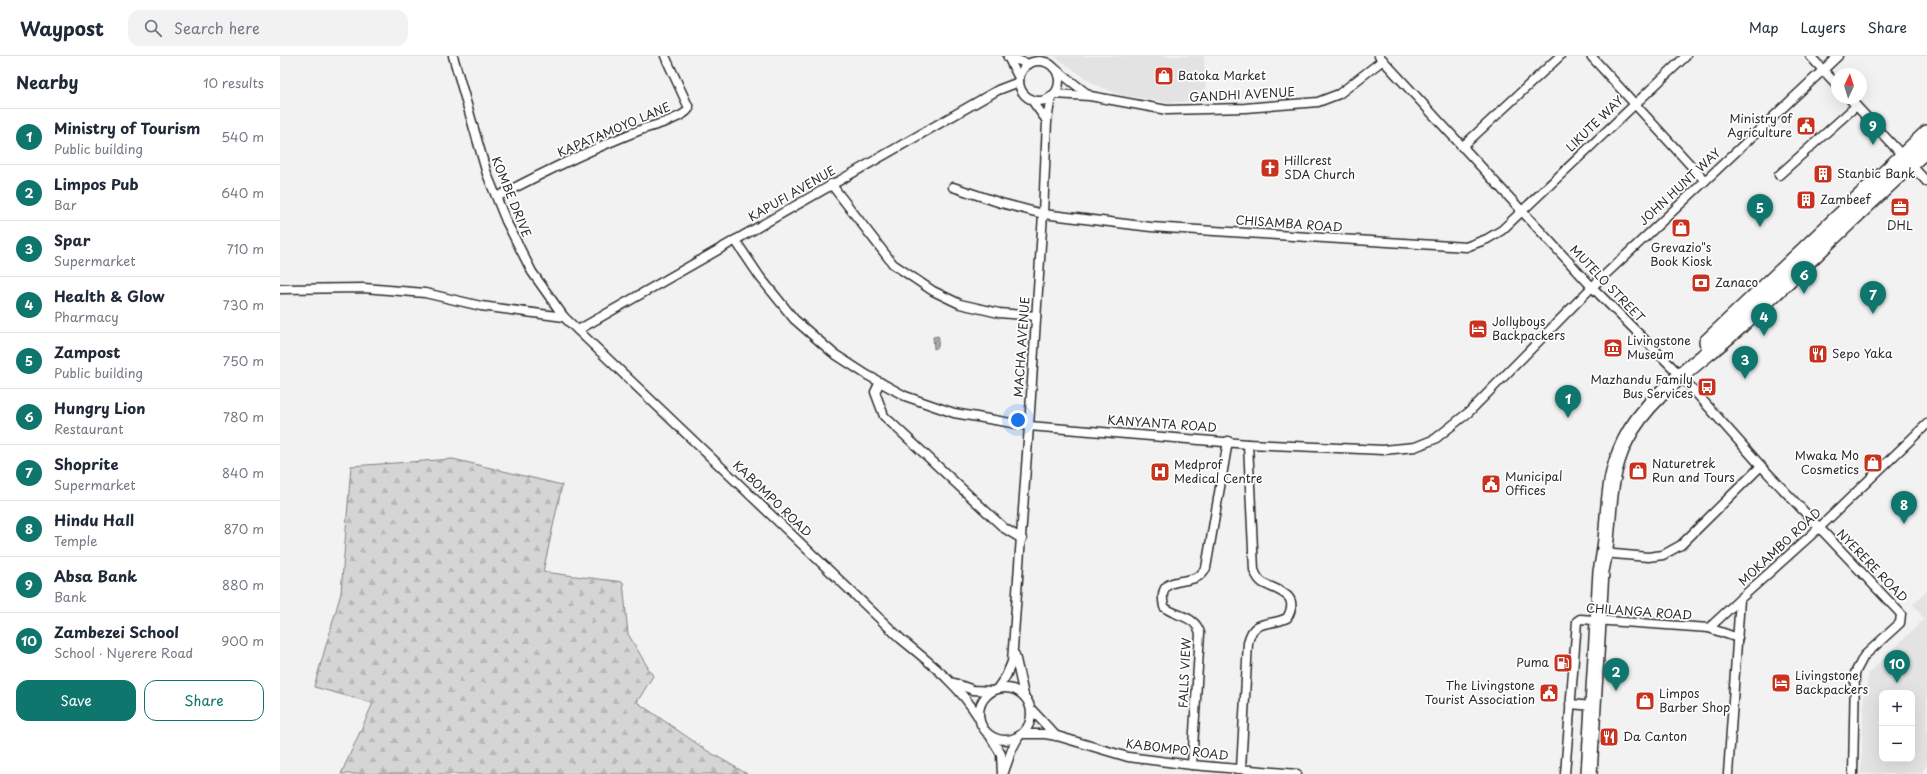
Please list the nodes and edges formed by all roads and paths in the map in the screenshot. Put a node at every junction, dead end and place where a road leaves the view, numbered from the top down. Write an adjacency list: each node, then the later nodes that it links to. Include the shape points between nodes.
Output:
1 (453, 56): 30 (street, KOMBE DRIVE, via 487,174)
2 (665, 56): 30 (street, KAPATAMOYO LANE, via 688,108 687,112 617,139)
3 (1007, 56): 10 (street); 14 (street)
4 (1560, 56): 22 (street)
5 (1590, 56): 18 (street)
6 (1686, 56): 18 (street, LIKUTE WAY)
7 (1810, 56): 12 (street)
8 (1838, 56): 12 (street, JOHN HUNT WAY)
9 (1381, 58): 16 (street, GANDHI AVENUE, via 1340,94 1318,102 1245,108 1167,110); 22 (street, MUTELO STREET)
10 (1029, 64): 11 (street, via 1041,61); 14 (street, via 1021,72)
11 (1052, 66): 15 (street, via 1056,71 1058,83); 16 (street, GANDHI AVENUE)
12 (1823, 70): 13 (street); 26 (street, JOHN HUNT WAY)
13 (1831, 79)
14 (1019, 80): 17 (street, via 1021,89); 28 (street, KAPUFI AVENUE)
15 (1053, 95): 16 (street, GANDHI AVENUE); 17 (street, via 1038,100); 20 (street, MACHA AVENUE)
16 (1090, 96)
17 (1031, 99): 20 (street)
18 (1634, 103): 26 (street); 31 (street, LIKUTE WAY)
19 (1856, 106): 24 (street); 25 (street)
20 (1047, 121): 32 (street, MACHA AVENUE)
21 (1927, 134): 24 (highway)
22 (1462, 147): 31 (street, MUTELO STREET)
23 (1927, 148): 24 (highway)
24 (1906, 160): 27 (street); 39 (highway)
25 (1779, 175)
26 (1705, 180): 34 (street, JOHN HUNT WAY)
27 (1927, 182)
28 (831, 184): 33 (street, KAPUFI AVENUE); 36 (street, via 893,264 933,291 960,304 999,313)
29 (953, 187): 32 (street, CHISAMBA ROAD)
30 (497, 197): 37 (street, KOMBE DRIVE, via 532,272)
31 (1522, 211): 32 (street, CHISAMBA ROAD, via 1502,230 1466,247 1151,227); 34 (street, MUTELO STREET)
32 (1044, 214): 36 (street, MACHA AVENUE)
33 (735, 240): 38 (street, KAPUFI AVENUE); 40 (street, KANYANTA ROAD, via 760,277 794,319 833,353)
34 (1592, 287): 39 (street, MUTELO STREET); 44 (street, KANYANTA ROAD, via 1469,412 1435,439 1415,447 1383,450)
35 (280, 289): 37 (street, via 364,288 425,293 481,306)
36 (1036, 316): 42 (street, MACHA AVENUE)
37 (564, 317): 38 (street, KOMBE DRIVE)
38 (578, 330): 54 (street, KABOMPO ROAD, via 901,639)
39 (1678, 373): 45 (street, MUTELO STREET); 48 (highway, via 1647,396 1630,416 1612,446 1603,473)
40 (880, 382): 42 (street, KANYANTA ROAD, via 905,396 954,413); 47 (street, via 875,392 884,416 1004,528)
41 (1927, 424): 46 (street, MOKAMBO ROAD)
42 (1030, 426): 43 (street, KANYANTA ROAD); 47 (street, MACHA AVENUE)
43 (1228, 441): 44 (street, KANYANTA ROAD); 64 (street, FALLS VIEW, via 1206,568 1196,578 1174,581 1164,589 1164,607 1190,619 1198,625 1200,633)
44 (1248, 444): 65 (street, via 1254,570 1262,582 1287,595 1291,602 1291,611 1287,618 1253,628 1250,633)
45 (1761, 466): 46 (street, MUTELO STREET); 48 (street, via 1680,545 1663,555)
46 (1819, 528): 49 (street, MOKAMBO ROAD); 71 (street, NYERERE ROAD, via 1901,614 1900,623 1864,656 1855,673)
47 (1022, 539): 53 (street, MACHA AVENUE)
48 (1604, 558): 50 (highway)
49 (1740, 599): 51 (street, CHILANGA ROAD); 52 (street, MOKAMBO ROAD)
50 (1598, 621): 51 (street, CHILANGA ROAD); 57 (street, CHILANGA ROAD, via 1580,619 1576,624); 58 (highway)
51 (1709, 628): 52 (street, CHILANGA ROAD)
52 (1738, 638): 70 (street, MOKAMBO ROAD)
53 (1013, 646): 55 (street, MACHA AVENUE, via 1012,662 1006,676); 56 (street, MACHA AVENUE)
54 (952, 682): 55 (street, KABOMPO ROAD, via 973,690); 60 (street, KABOMPO ROAD, via 969,700)
55 (994, 690): 56 (street, via 1009,687); 60 (street, via 985,696 981,704)
56 (1024, 695): 59 (street)
57 (1570, 704): 58 (street); 68 (street, CHILANGA ROAD)
58 (1593, 706): 69 (highway)
59 (1032, 710): 62 (street, via 1032,719); 63 (street, KABOMPO ROAD)
60 (980, 718): 61 (street, via 984,729)
61 (990, 735): 62 (street, via 1007,740); 66 (street, via 1001,754)
62 (1021, 735): 63 (street, KABOMPO ROAD); 66 (street, via 1012,748)
63 (1057, 736): 64 (street, KABOMPO ROAD, via 1128,757)
64 (1192, 765): 65 (street, KABOMPO ROAD)
65 (1241, 769): 67 (street, KABOMPO ROAD)
66 (1003, 774)
67 (1297, 774)
68 (1565, 774)
69 (1589, 774)
70 (1728, 774)
71 (1853, 774)

